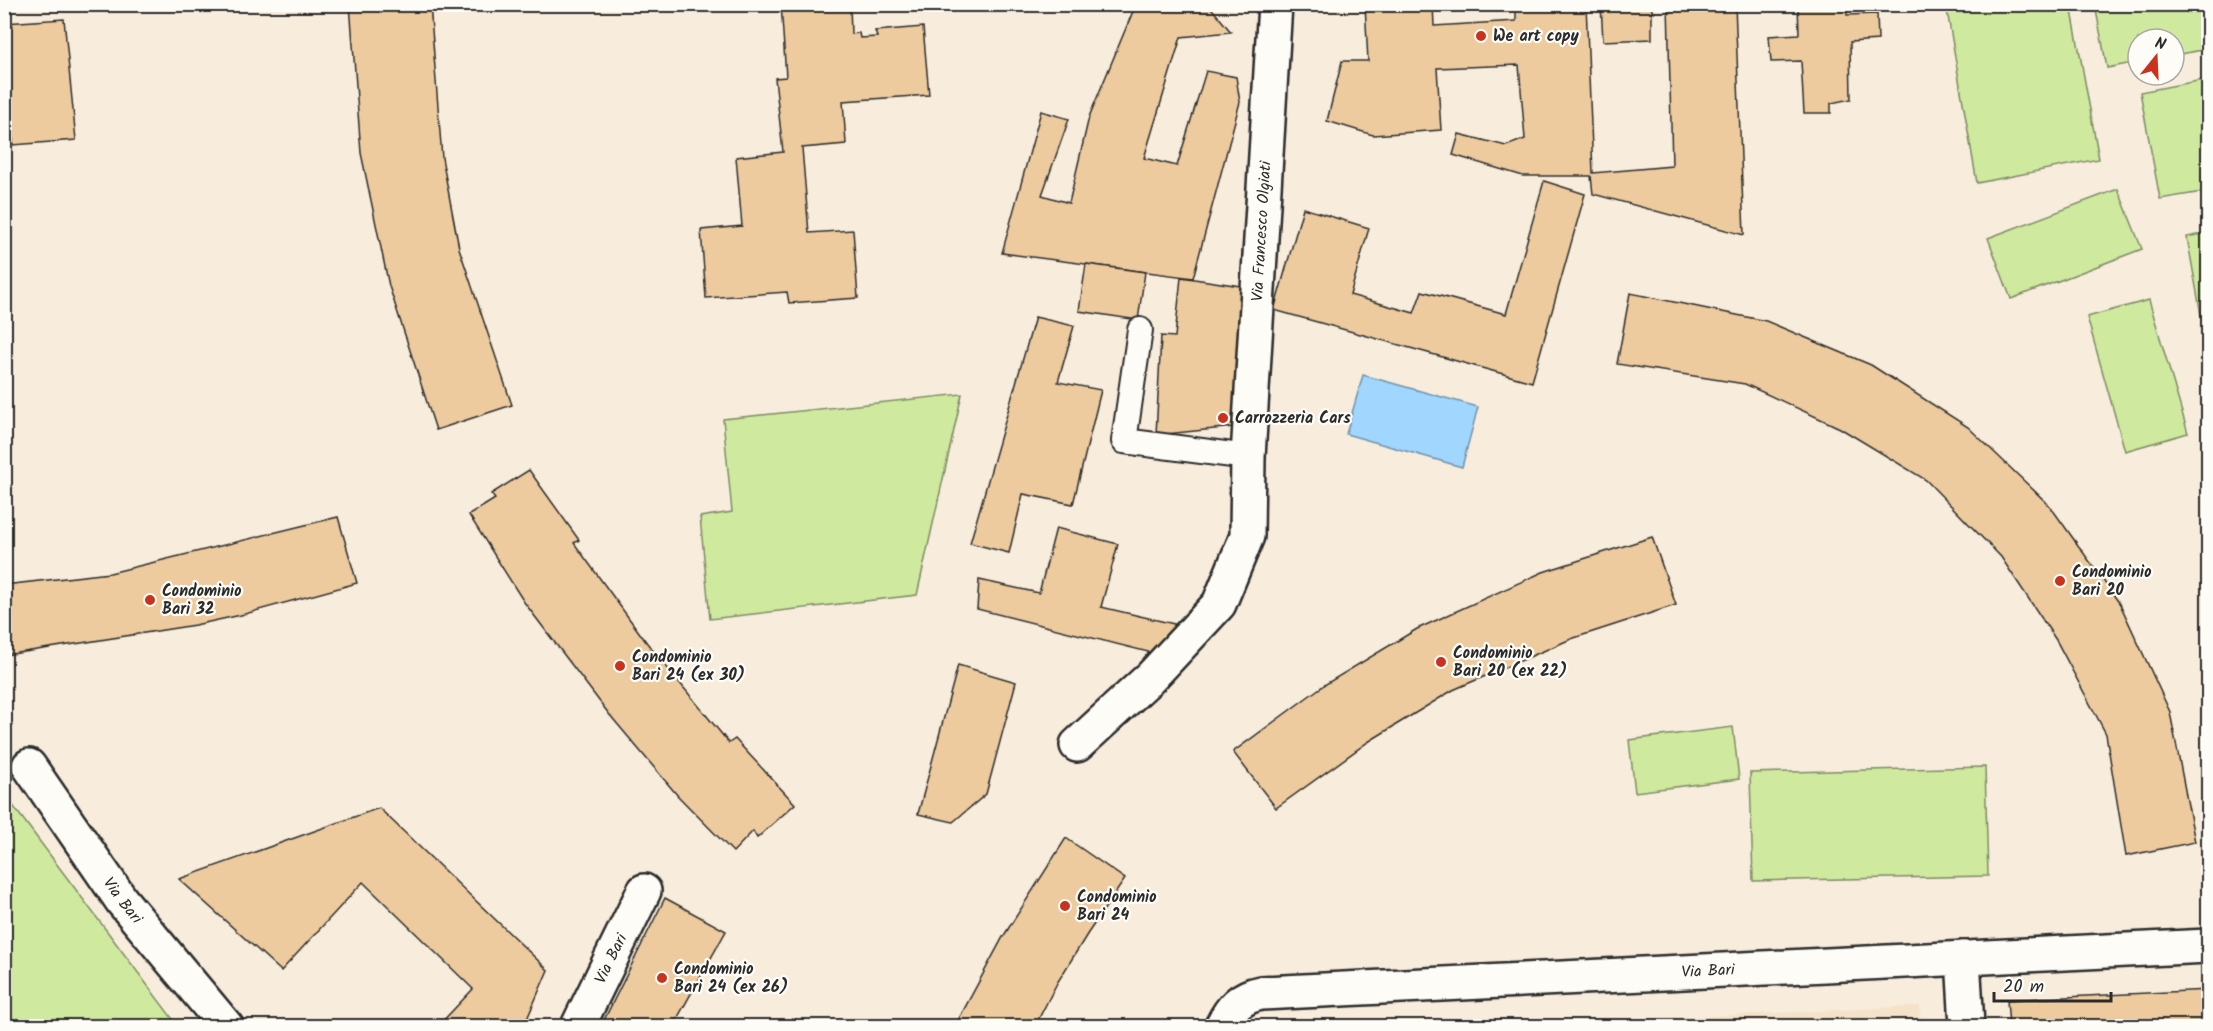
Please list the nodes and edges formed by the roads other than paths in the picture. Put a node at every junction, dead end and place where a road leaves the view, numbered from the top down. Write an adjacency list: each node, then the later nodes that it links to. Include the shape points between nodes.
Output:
1 (1275, 4): 3 (street, Via Francesco Olgiati)
2 (1140, 330): 3 (lane, via 1124,441)
3 (1248, 457): 4 (street, Via Francesco Olgiati, via 1247,536 1219,604 1151,677)
4 (1077, 744)
5 (29, 766): 9 (street, Via Bari, via 122,901)
6 (644, 891): 10 (street, Via Bari)
7 (2208, 946): 8 (street, Via Bari)
8 (1963, 958): 11 (street, Via Bari, via 1261,993 1239,1002); 12 (street)
9 (226, 1026)
10 (578, 1026)
11 (1222, 1026)
12 (1967, 1026)

